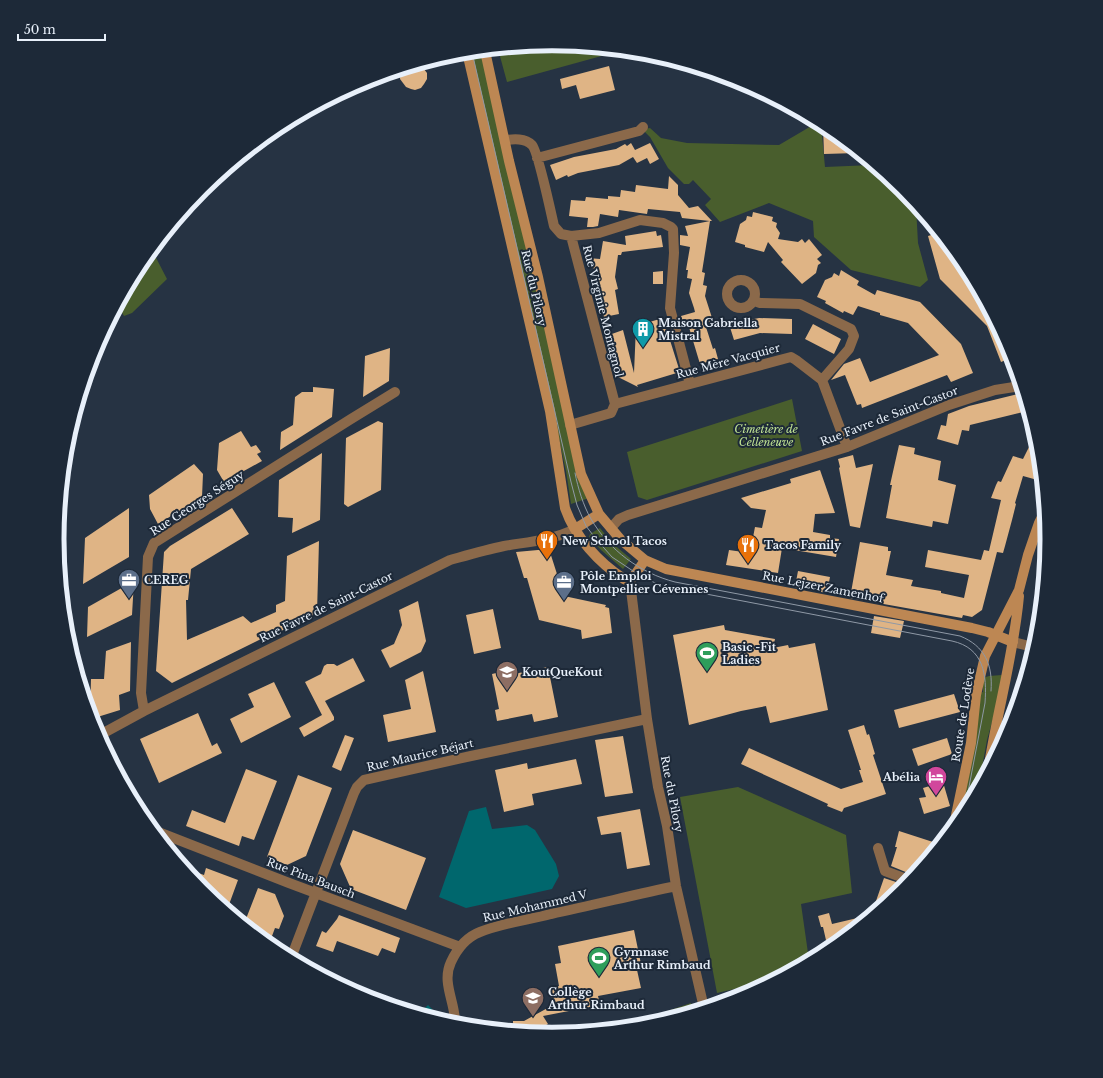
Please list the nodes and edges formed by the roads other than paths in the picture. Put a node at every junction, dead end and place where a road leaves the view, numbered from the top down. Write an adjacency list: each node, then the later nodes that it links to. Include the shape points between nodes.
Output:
1 (486, 55): 4 (main road, Rue du Pilory)
2 (468, 58): 17 (main road, Rue du Pilory, via 550,411 565,508)
3 (643, 127): 5 (street, via 639,131)
4 (505, 140): 5 (street, Rue Virginie Montagnol, via 522,139 532,145); 13 (main road, Rue du Pilory)
5 (537, 158): 6 (street, Rue Virginie Montagnol, via 554,226 560,234)
6 (572, 236): 9 (street, via 599,233 640,220 662,223 673,229 670,308); 12 (street, Rue Virginie Montagnol)
7 (754, 301): 8 (street, via 800,304 851,329 854,336 849,349)
8 (822, 380): 9 (street, Rue Mère Vacquier, via 791,357); 14 (street)
9 (690, 384): 12 (street, Rue Mère Vacquier)
10 (1015, 387): 14 (street, Rue Favre de Saint-Castor, via 995,390 949,405)
11 (395, 392): 25 (street, Rue Georges Séguy, via 154,543 148,557 140,693)
12 (615, 404): 13 (street, Rue Mère Vacquier, via 610,413)
13 (570, 425): 15 (main road, Rue du Pilory, via 581,474)
14 (847, 447): 18 (street, Rue Favre de Saint-Castor, via 628,515 619,519)
15 (599, 514): 17 (main road); 18 (main road, Rue du Pilory)
16 (1039, 523): 21 (main road, Route de Lodève)
17 (575, 528): 20 (main road, Rue du Pilory, via 592,553 616,574); 25 (street, Rue Favre de Saint-Castor, via 566,534 487,549 450,560)
18 (611, 528): 19 (main road, Rue Lejzer Zamenhof)
19 (645, 560): 20 (main road); 22 (main road, Rue Lejzer Zamenhof, via 666,569 972,628)
20 (630, 582): 26 (street, Rue du Pilory)
21 (1019, 590): 22 (main road, Route de Lodève); 23 (main road)
22 (996, 636): 23 (main road); 29 (main road, Route de Lodève, via 986,656 976,695 971,743)
23 (1013, 642): 24 (street); 28 (main road)
24 (1027, 645)
25 (144, 711): 27 (street, Rue Favre de Saint-Castor)
26 (647, 719): 33 (street, Rue du Pilory); 34 (street, Rue Maurice Béjart, via 364,780 354,793)
27 (104, 733)
28 (991, 750)
29 (957, 810)
30 (162, 834): 34 (street, Rue Pina Bausch)
31 (878, 848): 32 (street, via 885,871)
32 (903, 878)
33 (676, 886): 35 (street, Rue Mohammed V, via 497,927 480,932); 37 (street, Rue du Pilory)
34 (316, 893): 35 (street, Rue Pina Bausch); 36 (street, Rue Maurice Béjart)
35 (460, 947): 38 (street, Rue Mohammed V, via 451,961 447,982)
36 (293, 953)
37 (703, 1003)
38 (454, 1018)

